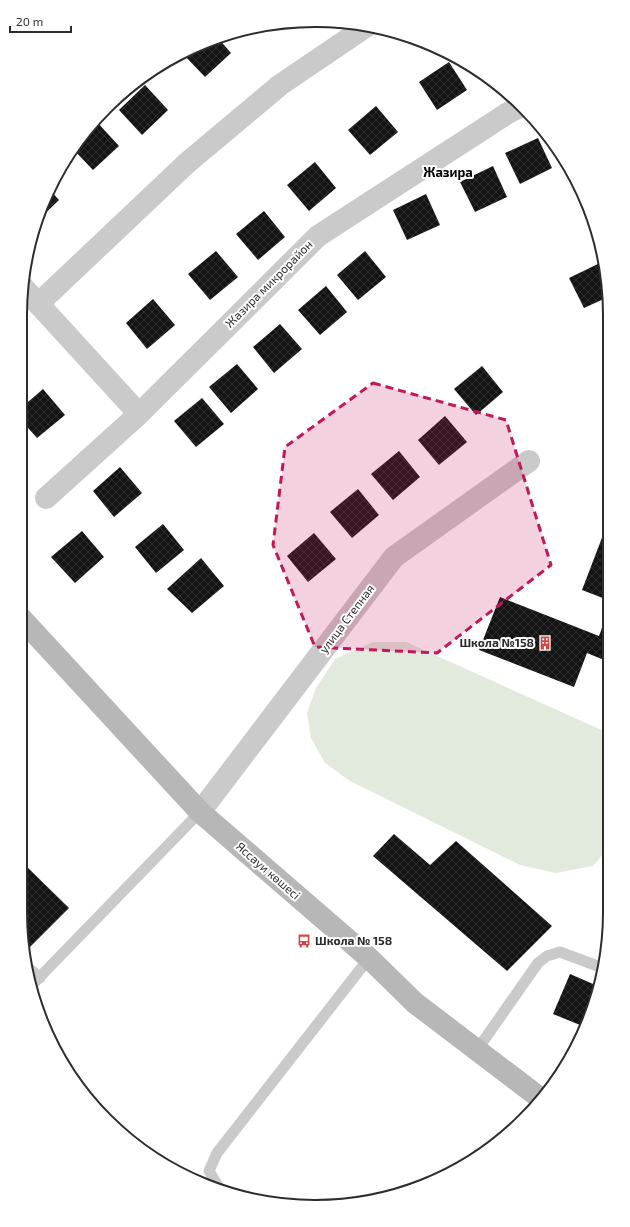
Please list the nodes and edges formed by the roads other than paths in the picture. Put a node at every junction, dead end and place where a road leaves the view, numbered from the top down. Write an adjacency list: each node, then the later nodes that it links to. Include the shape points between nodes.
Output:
1 (360, 31): 4 (street, via 280,86 187,163)
2 (516, 109): 5 (street, Жазира микрорайон, via 318,236)
3 (28, 293): 4 (street)
4 (38, 304): 5 (street)
5 (139, 414): 7 (street, Жазира микрорайон)
6 (529, 461): 9 (street, улица Степная, via 394,558)
7 (46, 498)
8 (27, 625): 9 (main road, Яссауи көшесі)
9 (200, 812): 10 (main road, Яссауи көшесі); 12 (lane)
10 (369, 958): 13 (main road, Яссауи көшесі, via 415,1003); 15 (lane, via 217,1153 209,1171)
11 (597, 966): 13 (lane, via 560,952 547,956 538,963)
12 (36, 981)
13 (477, 1050): 14 (main road, Яссауи көшесі)
14 (537, 1096)
15 (217, 1183)

